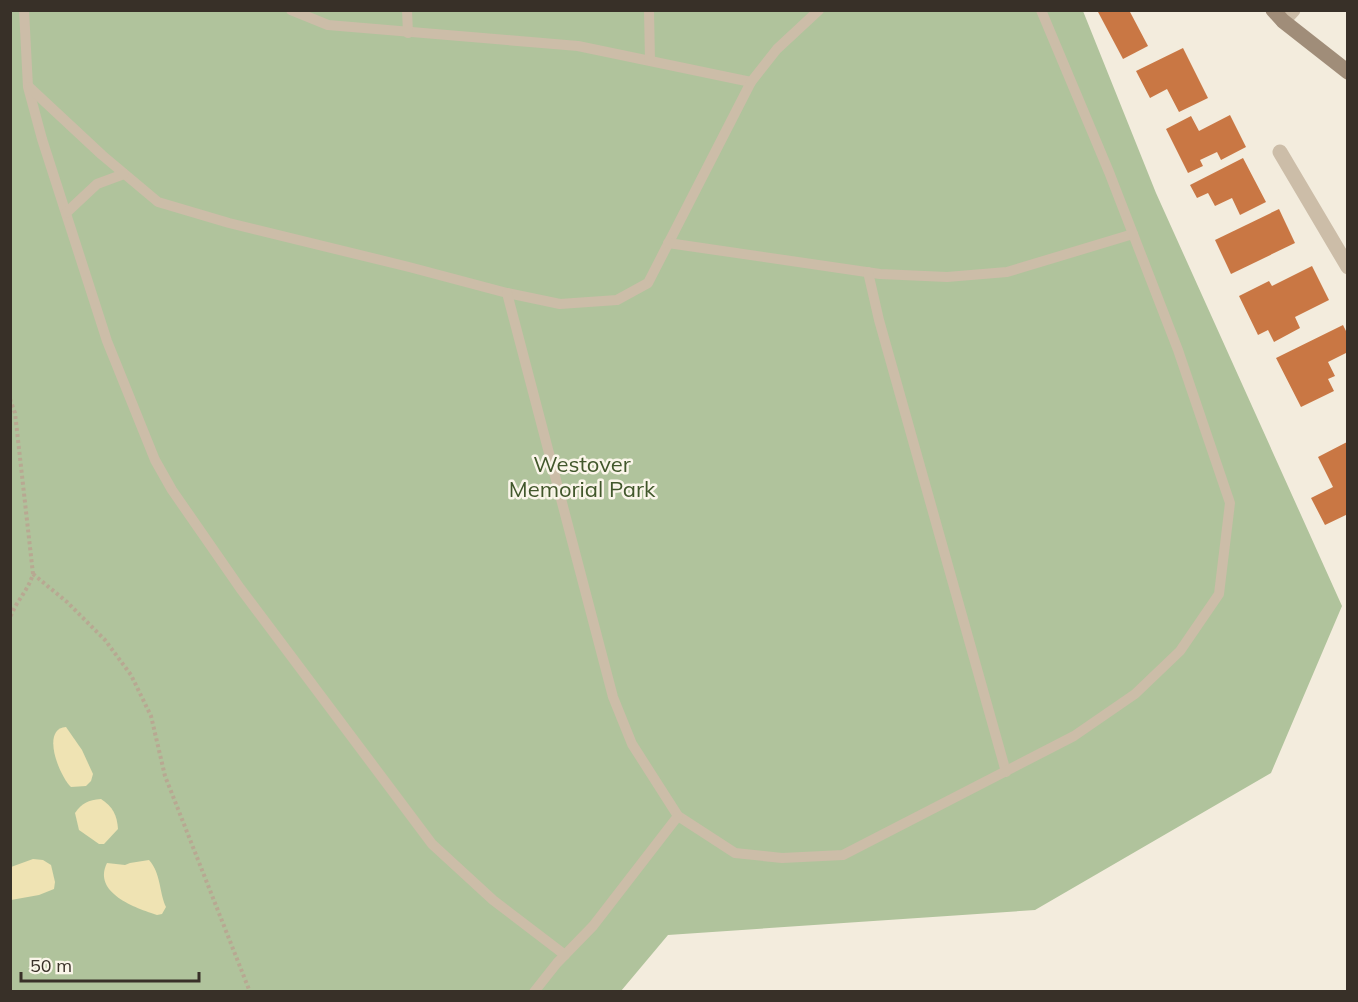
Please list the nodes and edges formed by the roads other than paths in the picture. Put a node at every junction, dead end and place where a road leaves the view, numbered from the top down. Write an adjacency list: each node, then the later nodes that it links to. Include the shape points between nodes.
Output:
1 (24, 10): 12 (lane)
2 (291, 10): 8 (lane, via 328,25)
3 (408, 10): 8 (lane)
4 (649, 10): 9 (lane)
5 (819, 10): 11 (lane, via 777,49)
6 (1041, 10): 16 (lane)
7 (1283, 14): 10 (main road)
8 (408, 33): 9 (lane, via 578,46)
9 (650, 61): 11 (lane)
10 (1347, 72)
11 (751, 82): 17 (lane)
12 (28, 87): 14 (lane); 15 (lane)
13 (1280, 152): 18 (street)
14 (124, 174): 15 (lane, via 97,184); 20 (lane, via 158,202)
15 (66, 213): 23 (lane, via 107,341 155,460 172,490 240,588 432,844 493,900)
16 (1133, 234): 19 (lane, via 1007,272 947,278); 21 (lane, via 1230,503 1219,594 1180,651 1135,693 1074,736)
17 (668, 243): 19 (lane); 20 (lane, via 648,284 617,300 560,304)
18 (1347, 267)
19 (868, 272): 21 (lane)
20 (507, 293): 22 (lane, via 613,697 632,744)
21 (1006, 772): 22 (lane, via 843,855 782,858 735,853)
22 (678, 816): 23 (lane)
23 (565, 955): 24 (lane)
24 (534, 992)

